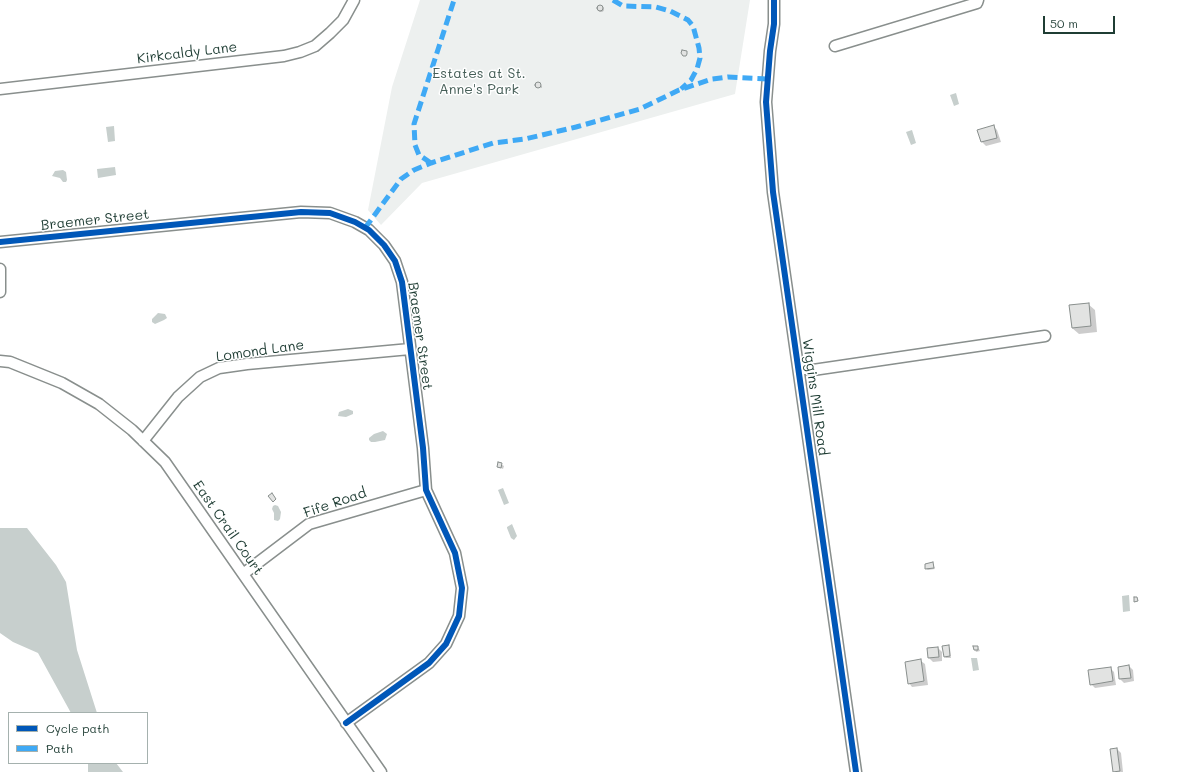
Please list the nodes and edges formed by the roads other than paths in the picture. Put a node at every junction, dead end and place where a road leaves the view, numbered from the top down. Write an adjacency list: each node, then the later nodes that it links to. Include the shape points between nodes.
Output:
1 (354, 0): 7 (street, Kirkcaldy Lane, via 343,20 330,33 315,46 300,52 284,56)
2 (774, 0): 5 (street, Wiggins Mill Road)
3 (780, 0): 5 (street, Wiggins Mill Road)
4 (978, 0): 6 (street, via 977,3)
5 (774, 24): 14 (street, Wiggins Mill Road, via 766,102 773,192)
6 (835, 46)
7 (0, 89)
8 (0, 242): 12 (street, Braemer Street, via 301,212 330,213 369,230 395,261 402,282)
9 (0, 269): 10 (street)
10 (0, 292)
11 (1046, 336): 14 (street, via 814,370)
12 (410, 349): 15 (street, Lomond Lane, via 220,368 200,377 178,397); 16 (street, Braemer Street)
13 (0, 361): 15 (street, East Crail Court, via 10,362 62,383 99,404)
14 (799, 368): 20 (street, Wiggins Mill Road)
15 (143, 441): 17 (street, East Crail Court, via 165,462)
16 (426, 490): 17 (street, Fife Road, via 309,524); 18 (street, Braemer Street, via 455,553 462,588 459,616 446,644 429,664)
17 (243, 574): 18 (street, East Crail Court)
18 (346, 723): 19 (street, East Crail Court)
19 (381, 772)
20 (856, 772)

